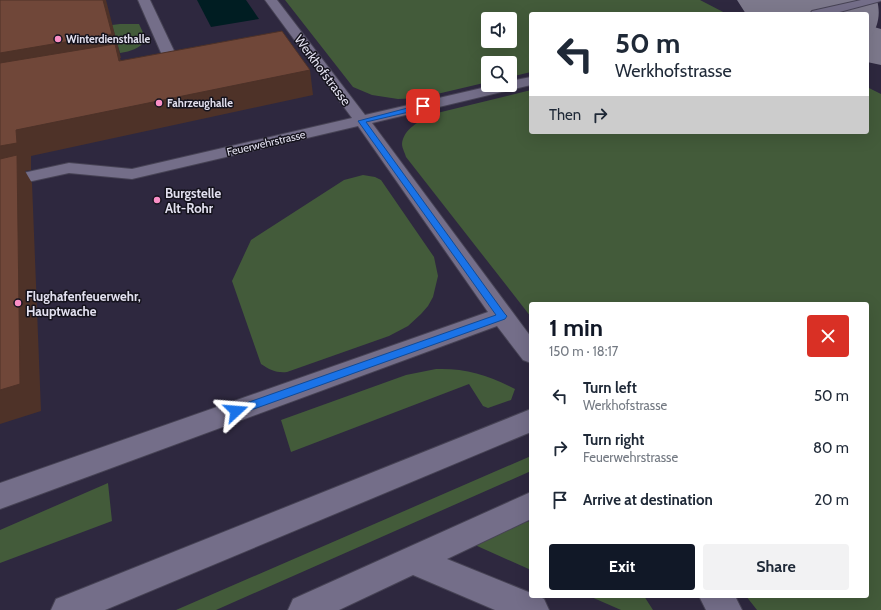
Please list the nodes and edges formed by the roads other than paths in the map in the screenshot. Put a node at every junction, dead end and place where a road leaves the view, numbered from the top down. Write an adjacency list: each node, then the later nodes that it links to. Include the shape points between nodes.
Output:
1 (144, 0): 6 (lane)
2 (272, 0): 9 (lane, Werkhofstrasse, via 286,34)
3 (876, 0): 4 (lane)
4 (825, 12)
5 (184, 52): 6 (lane)
6 (169, 54): 7 (lane)
7 (153, 57)
8 (529, 81): 9 (lane, Feuerwehrstrasse)
9 (362, 121): 10 (lane, Feuerwehrstrasse, via 132,174 69,168); 11 (lane, Werkhofstrasse)
10 (0, 183)
11 (502, 316): 12 (lane, Werkhofstrasse); 14 (lane)
12 (529, 351)
13 (529, 421): 18 (lane)
14 (0, 496)
15 (529, 506): 16 (lane)
16 (413, 560): 19 (lane); 20 (lane)
17 (717, 598): 21 (lane)
18 (67, 610)
19 (304, 610)
20 (533, 610)
21 (726, 610)

